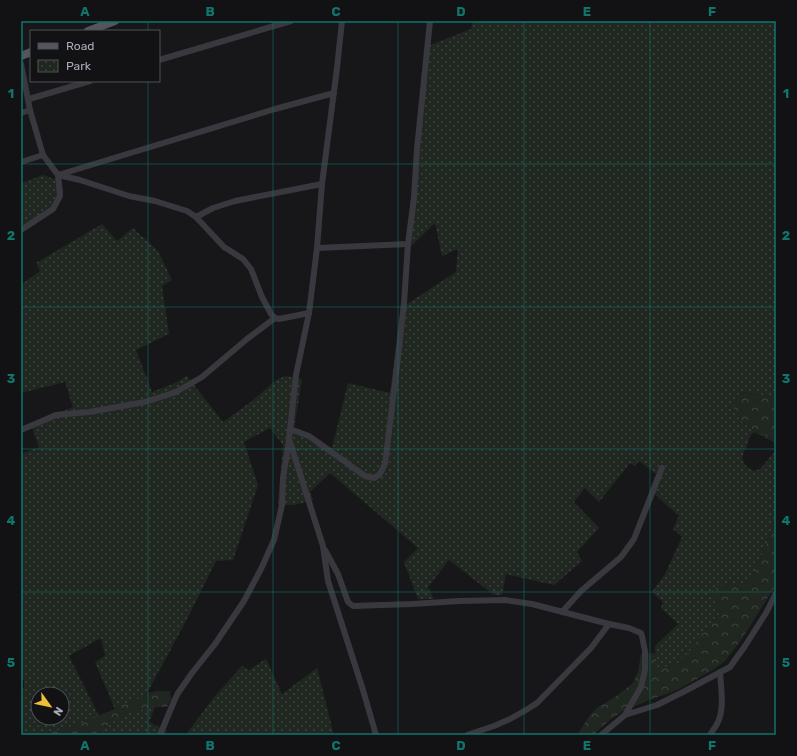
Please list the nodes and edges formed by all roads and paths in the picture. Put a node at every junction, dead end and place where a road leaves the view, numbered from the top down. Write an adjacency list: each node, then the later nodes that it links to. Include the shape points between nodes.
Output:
1 (115, 21): 5 (main road)
2 (291, 21): 6 (street)
3 (342, 21): 9 (street)
4 (430, 21): 19 (street)
5 (91, 30)
6 (160, 60)
7 (21, 64): 10 (street)
8 (87, 82): 10 (street)
9 (334, 94): 15 (street, via 275,109); 16 (street)
10 (29, 99): 11 (street)
11 (30, 110): 12 (street); 13 (street)
12 (21, 113)
13 (43, 155): 14 (street); 15 (street)
14 (21, 162)
15 (58, 174): 17 (street, via 129,196 178,207); 18 (street, via 60,196 53,209)
16 (322, 184): 17 (street, via 234,201); 20 (street)
17 (196, 217): 22 (street, via 224,247 247,264 262,298)
18 (21, 230)
19 (408, 244): 20 (street); 23 (street, via 397,366 385,464 380,474 374,478 365,476 309,436)
20 (317, 248): 21 (street)
21 (309, 313): 22 (street); 23 (street, via 296,375)
22 (275, 318): 24 (street, via 202,377 176,392 145,402 56,415)
23 (290, 429): 25 (street)
24 (21, 430)
25 (289, 439): 27 (street); 33 (street, via 282,506 274,540 244,601 178,693)
26 (662, 468): 29 (street, via 634,539 621,557 581,591)
27 (323, 546): 29 (street, via 338,574 348,602 353,606 505,600); 34 (street, via 328,581)
28 (776, 593): 31 (street, via 745,646 730,667)
29 (562, 612): 30 (street)
30 (609, 624): 32 (street, via 629,628 641,633 642,636 645,670 641,687); 35 (street, via 591,648 537,703 510,719)
31 (720, 672): 32 (street, via 657,704); 37 (street, via 722,703 717,724)
32 (625, 715): 36 (street)
33 (160, 735)
34 (376, 735)
35 (467, 735)
36 (601, 735)
37 (710, 735)

